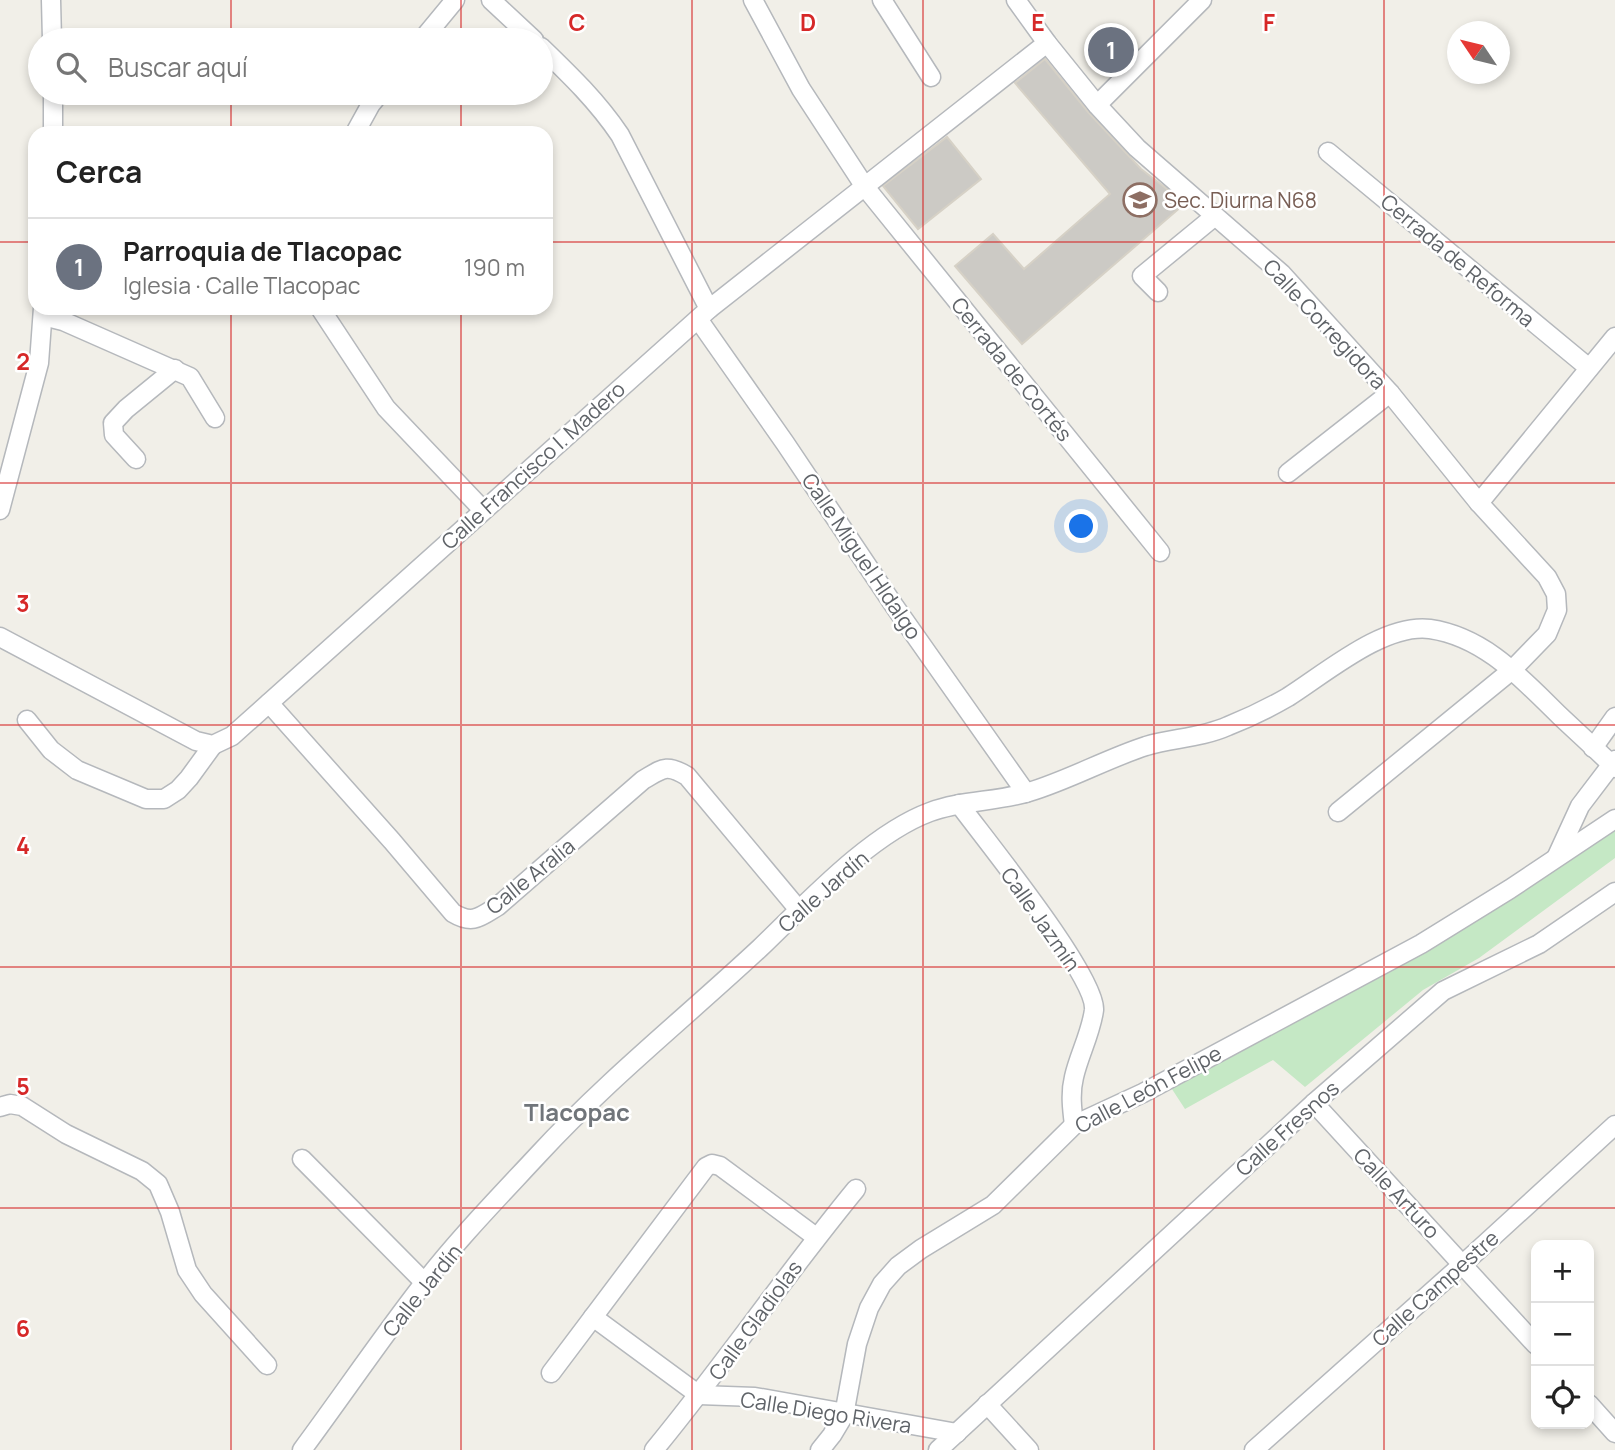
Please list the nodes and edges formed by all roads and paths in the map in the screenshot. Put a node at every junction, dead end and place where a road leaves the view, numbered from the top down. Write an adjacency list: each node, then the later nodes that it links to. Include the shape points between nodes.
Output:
1 (51, 0): 8 (street)
2 (455, 0): 9 (street)
3 (491, 0): 10 (street)
4 (753, 0): 20 (street, Cerrada de Cortés, via 800,89)
5 (882, 0): 13 (street)
6 (1016, 0): 11 (street, Calle Corregidora)
7 (1202, 0): 16 (street)
8 (52, 28)
9 (432, 28)
10 (521, 28)
11 (1047, 43): 16 (street, Calle Corregidora); 20 (street, Calle Francisco I. Madero)
12 (553, 58): 23 (street, Calle Miguel HIdalgo, via 602,109 620,135)
13 (931, 77)
14 (53, 105): 17 (street)
15 (370, 105): 18 (street)
16 (1097, 105): 21 (street, Calle Corregidora, via 1137,148)
17 (53, 126)
18 (359, 126)
19 (1328, 152): 28 (street, Cerrada de Reforma)
20 (865, 187): 23 (street, Calle Francisco I. Madero); 37 (street, Cerrada de Cortés)
21 (1215, 216): 22 (street, via 1142,275); 30 (street, Calle Corregidora, via 1282,274)
22 (1158, 292)
23 (703, 314): 36 (street, Calle Francisco I. Madero); 46 (street, Calle Miguel HIdalgo, via 716,348)
24 (43, 315): 35 (street, via 39,363)
25 (50, 315): 29 (street)
26 (325, 315): 36 (street, via 386,408)
27 (1615, 337): 28 (street)
28 (1589, 368): 34 (street)
29 (175, 369): 31 (street, via 190,377); 32 (street, via 113,423 114,435)
30 (1390, 393): 33 (street); 34 (street, Calle Corregidora)
31 (215, 418)
32 (136, 459)
33 (1288, 473)
34 (1479, 503): 39 (street, Calle Corregidora, via 1556,594 1557,610 1547,634)
35 (0, 510)
36 (483, 510): 40 (street, Calle Francisco I. Madero)
37 (1160, 552)
38 (0, 637): 43 (street, via 172,730)
39 (1512, 670): 44 (street, Calle Jardín); 46 (street, Calle Jardín, via 1455,634 1424,628 1398,632 1358,651 1283,700 1223,729 1152,744); 48 (street)
40 (269, 703): 43 (street, Calle Francisco I. Madero, via 232,736); 52 (street, Calle Aralia, via 453,913 465,920 498,906 643,780 663,768 687,776)
41 (1615, 717): 44 (street)
42 (27, 720): 43 (street, via 51,750 77,770 146,799 164,799 178,789)
43 (214, 745)
44 (1593, 748): 45 (street, Calle Jardín)
45 (1614, 764): 50 (street, via 1580,806)
46 (1026, 793): 47 (street, Calle Jardín)
47 (959, 804): 52 (street, Calle Jardín, via 929,812 890,834); 55 (street, Calle Jazmín, via 1069,953 1087,986 1094,1008 1073,1078)
48 (1338, 812)
49 (1615, 819): 50 (street, Calle León Felipe)
50 (1557, 856): 55 (street, Calle León Felipe, via 1422,944)
51 (1615, 892): 53 (street, Calle Fresnos, via 1539,944 1443,991)
52 (799, 910): 61 (street, Calle Jardín, via 646,1048 540,1152)
53 (1314, 1103): 60 (street, Calle Arturo); 67 (street, Calle Fresnos)
54 (0, 1107): 64 (street, via 22,1106 158,1184 187,1270)
55 (1074, 1125): 69 (street, Calle León Felipe, via 993,1205 921,1249 882,1284 857,1344)
56 (1615, 1125): 60 (street, Calle Campestre)
57 (303, 1159): 61 (street)
58 (856, 1189): 59 (street, Calle Gladiolas)
59 (816, 1237): 62 (street, via 712,1164); 66 (street, Calle Gladiolas)
60 (1464, 1264): 63 (street, Calle Arturo); 77 (street, Calle Campestre)
61 (424, 1282): 72 (street, Calle Jardín)
62 (593, 1317): 65 (street); 66 (street)
63 (1531, 1339)
64 (267, 1365)
65 (551, 1373)
66 (699, 1395): 69 (street, Calle Diego Rivera, via 755,1397); 73 (street, Calle Gladiolas)
67 (988, 1404): 70 (street, Calle Fresnos); 76 (street)
68 (1594, 1410): 71 (street)
69 (844, 1415): 70 (street, Calle Diego Rivera); 74 (street, Calle León Felipe)
70 (957, 1433): 75 (street, Calle Fresnos)
71 (1615, 1433)
72 (302, 1450)
73 (654, 1450)
74 (820, 1450)
75 (938, 1450)
76 (1029, 1450)
77 (1254, 1450)

